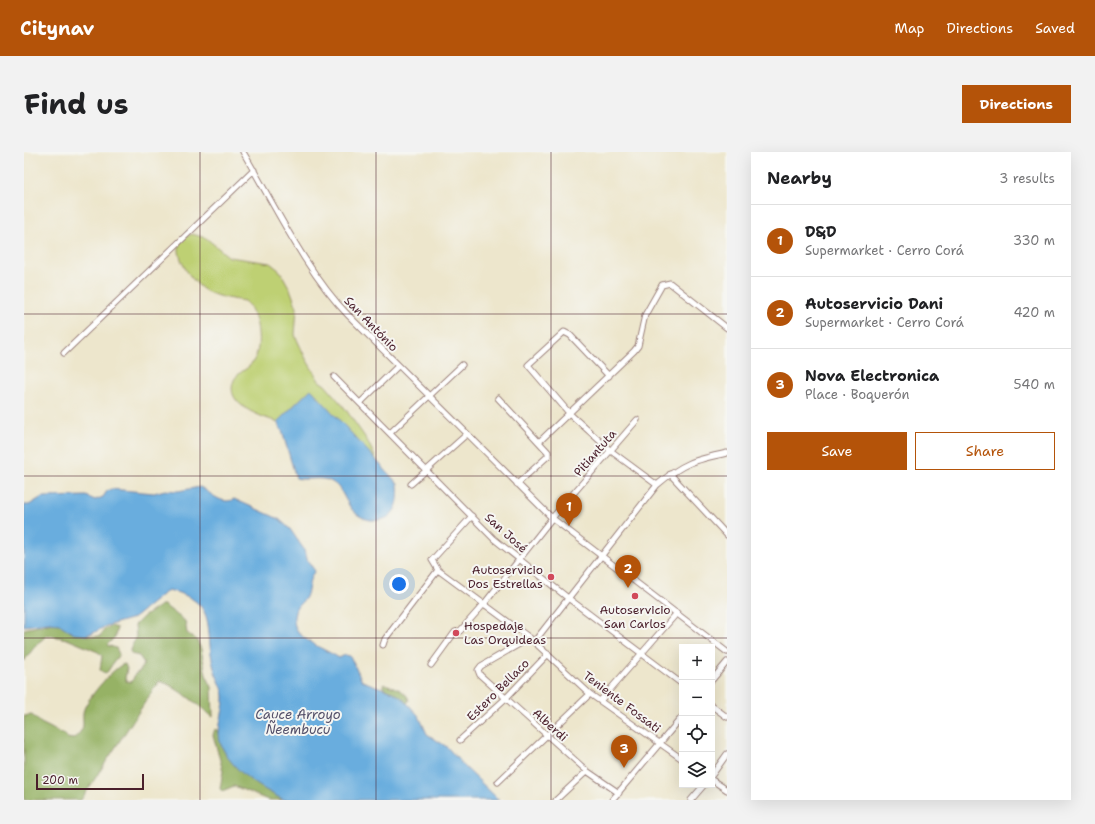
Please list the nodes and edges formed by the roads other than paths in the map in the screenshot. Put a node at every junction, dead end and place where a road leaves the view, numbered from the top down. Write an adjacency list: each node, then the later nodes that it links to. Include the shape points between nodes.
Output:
1 (243, 152): 2 (street, San António)
2 (254, 170): 4 (street); 6 (street, San António, via 330,295)
3 (727, 328): 7 (street, via 670,283 665,283 645,315 638,346)
4 (64, 353)
5 (462, 365): 9 (street)
6 (398, 366): 9 (street, San António); 11 (street)
7 (609, 376): 12 (street); 12 (street, via 570,335 564,332 555,338 528,365)
8 (334, 377): 11 (street, San José)
9 (430, 397): 14 (street); 15 (street, San António)
10 (498, 398): 16 (street)
11 (360, 403): 14 (street, San José)
12 (570, 414): 16 (street); 17 (street)
13 (637, 420): 17 (street, Pitiantuta)
14 (390, 433): 19 (street, San José)
15 (467, 434): 19 (street); 22 (street, San António)
16 (540, 442): 22 (street, via 548,456)
17 (611, 451): 23 (street); 25 (street, Pitiantuta)
18 (727, 453): 20 (street, via 695,460)
19 (427, 470): 21 (street); 24 (street, San José)
20 (670, 474): 23 (street); 26 (street)
21 (411, 484)
22 (517, 484): 25 (street, San António)
23 (657, 485): 27 (street)
24 (472, 516): 28 (street, San José, via 494,539); 29 (street, via 432,560)
25 (552, 518): 27 (street, San António); 28 (street, Pitiantuta)
26 (727, 535)
27 (602, 556): 30 (street); 32 (street, San António)
28 (519, 559): 30 (street, San José); 31 (street, Pitiantuta)
29 (438, 570): 31 (street, Teniente Fossati); 34 (street)
30 (568, 598): 33 (street); 37 (street, San José)
31 (484, 604): 33 (street, Teniente Fossati); 39 (street, Pitiantuta, via 460,631 455,632)
32 (677, 613): 35 (street, San António); 37 (street)
33 (532, 640): 36 (street, Teniente Fossati); 43 (street, Alberdi, via 481,666 478,670 480,675)
34 (383, 645)
35 (727, 652)
36 (548, 654): 42 (street, Teniente Fossati); 43 (street, Estero Bellaco)
37 (642, 654): 41 (street, San José); 44 (street)
38 (727, 662): 40 (street)
39 (431, 665)
40 (715, 676)
41 (679, 682)
42 (590, 694): 44 (street, Teniente Fossati); 48 (street)
43 (506, 698): 48 (street, Alberdi); 49 (street, Estero Bellaco)
44 (600, 701): 50 (street, Teniente Fossati)
45 (715, 708): 46 (street)
46 (727, 717)
47 (679, 721): 50 (street)
48 (546, 735): 53 (street, Alberdi); 55 (street)
49 (460, 740)
50 (661, 744): 52 (street, Teniente Fossati); 59 (street)
51 (727, 754): 54 (street)
52 (679, 757)
53 (587, 771): 59 (street, Alberdi); 60 (street)
54 (715, 771)
55 (498, 782)
56 (715, 782): 58 (street)
57 (701, 788): 62 (street)
58 (727, 790)
59 (618, 793): 61 (street)
60 (556, 800)
61 (612, 800)
62 (691, 800)

